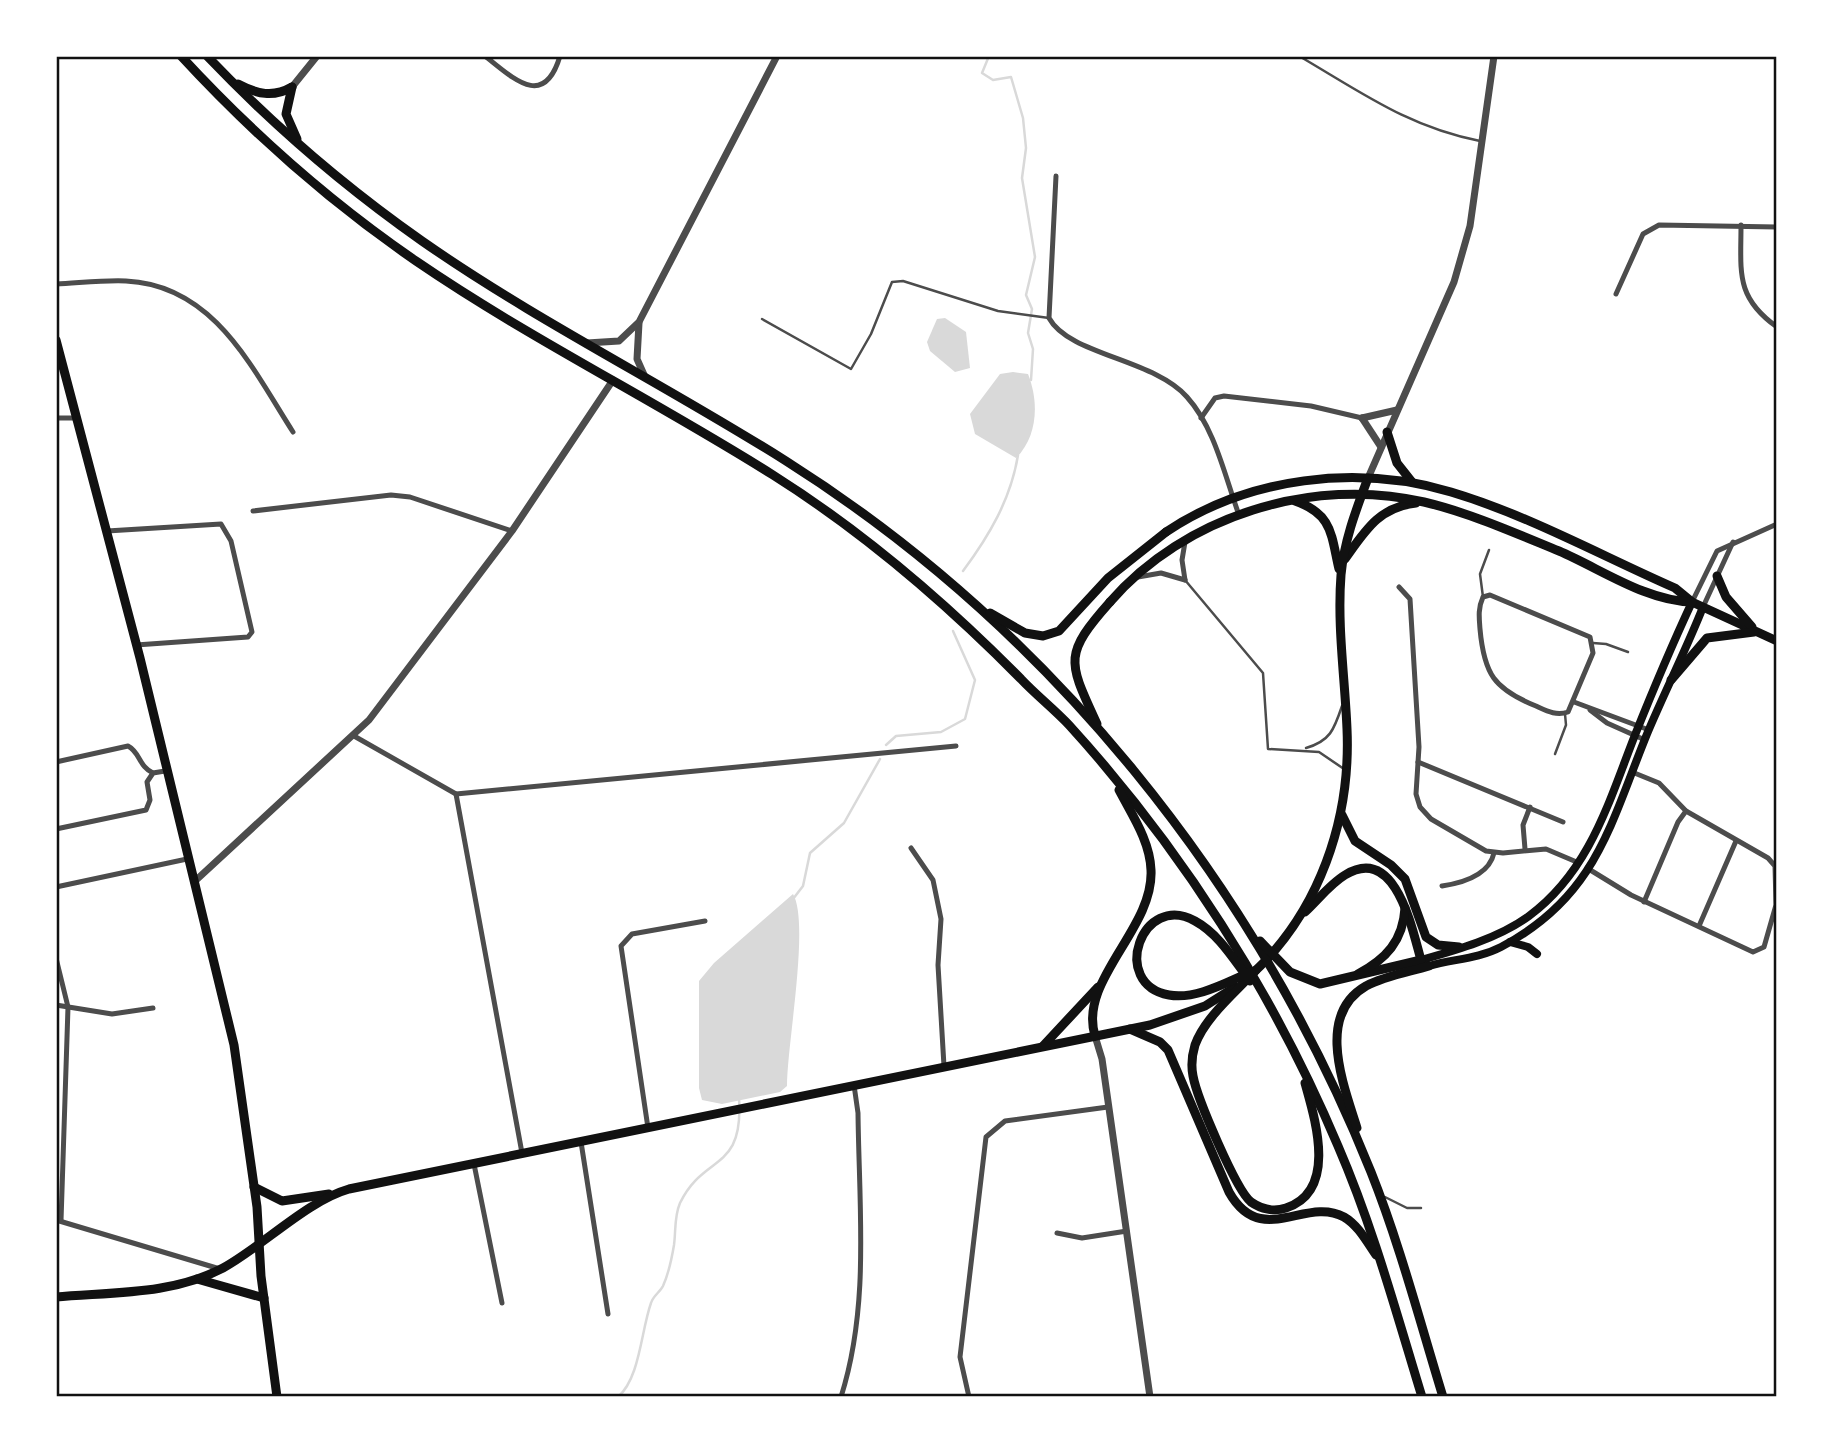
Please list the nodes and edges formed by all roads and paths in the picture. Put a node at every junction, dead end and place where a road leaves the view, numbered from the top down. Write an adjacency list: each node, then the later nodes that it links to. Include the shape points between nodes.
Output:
1 (181, 56): 25 (main road, via 264,139 376,232 453,285)
2 (207, 56): 9 (main road)
3 (317, 56): 10 (street)
4 (485, 56): 5 (street, via 522,84 536,86 550,79)
5 (560, 56)
6 (777, 56): 20 (street)
7 (1299, 56): 11 (lane, via 1411,121)
8 (1494, 56): 11 (street)
9 (230, 79): 10 (main road, via 261,94 277,94); 12 (main road)
10 (292, 87): 12 (main road, via 286,114)
11 (1480, 141): 26 (street, via 1470,226 1454,282)
12 (301, 146): 23 (main road, via 428,245)
13 (1056, 176): 18 (street)
14 (1741, 225): 15 (street); 17 (street, via 1659,225 1643,234); 21 (street, via 1744,295)
15 (1777, 227)
16 (56, 284): 31 (street, via 146,284 198,306 226,330)
17 (1616, 294)
18 (1049, 318): 19 (lane, via 998,311 903,281 892,282 851,369); 29 (street, via 1065,336 1168,380)
19 (762, 319)
20 (639, 322): 23 (street, via 619,341); 24 (street, via 637,359)
21 (1777, 327)
22 (56, 340): 28 (main road)
23 (587, 343): 24 (main road)
24 (645, 377): 54 (main road, via 824,486)
25 (613, 380): 44 (street); 80 (main road, via 775,476 891,559 971,627)
26 (1397, 410): 30 (street); 32 (street)
27 (56, 418): 28 (street)
28 (76, 418): 43 (main road)
29 (1202, 418): 30 (street, via 1215,398 1224,396 1319,407); 37 (street)
30 (1362, 418): 33 (street)
31 (293, 432)
32 (1387, 432): 33 (street); 35 (main road, via 1400,469)
33 (1381, 446): 34 (street)
34 (1368, 478): 35 (main road); 36 (main road); 37 (main road, via 1296,482)
35 (1414, 483): 56 (main road, via 1498,509 1675,588)
36 (1362, 495): 38 (main road); 39 (main road); 48 (main road)
37 (1233, 499): 41 (street); 54 (main road, via 1166,532 1121,566 1054,634 1019,631)
38 (1294, 500): 41 (main road); 51 (main road, via 1316,510 1328,523)
39 (1423, 502): 48 (main road, via 1401,505 1381,515); 56 (main road, via 1506,530 1669,601)
40 (253, 511): 44 (street, via 391,495 410,497)
41 (1239, 515): 45 (main road)
42 (1777, 524): 46 (street)
43 (107, 531): 61 (main road); 61 (street, via 221,524 231,541 252,632 248,637)
44 (512, 531): 71 (street)
45 (1185, 540): 50 (main road); 52 (street)
46 (1733, 542): 49 (street); 56 (street, via 1714,555)
47 (1489, 550): 55 (lane, via 1480,574)
48 (1342, 564): 51 (main road)
49 (1717, 576): 57 (street); 58 (main road, via 1726,597)
50 (1135, 577): 52 (street, via 1161,573); 70 (main road, via 1079,638 1074,656 1079,684)
51 (1341, 578): 64 (main road)
52 (1185, 580): 75 (lane, via 1264,673 1268,749)
53 (1399, 587): 78 (street, via 1410,599)
54 (966, 597): 70 (main road)
55 (1483, 597): 60 (street, via 1494,596 1587,635); 67 (street, via 1479,607 1482,651 1494,681 1518,698)
56 (1692, 602): 57 (main road); 68 (main road)
57 (1703, 607): 58 (main road); 63 (main road)
58 (1756, 631): 59 (main road); 63 (main road, via 1707,638)
59 (1777, 641)
60 (1593, 643): 62 (lane); 65 (street)
61 (136, 645): 81 (main road)
62 (1628, 652)
63 (1671, 680): 69 (main road)
64 (1346, 693): 75 (lane, via 1330,737); 82 (main road)
65 (1574, 702): 66 (street); 67 (street)
66 (1587, 708): 68 (street); 72 (street)
67 (1565, 714): 76 (lane, via 1566,725)
68 (1639, 725): 69 (street); 72 (main road)
69 (1649, 730): 73 (main road)
70 (1100, 732): 106 (main road, via 1183,834)
71 (354, 736): 85 (street); 98 (street)
72 (1635, 736): 73 (street); 79 (main road)
73 (1645, 740): 83 (main road)
74 (956, 746): 85 (street)
75 (1302, 750): 82 (lane, via 1319,752)
76 (1555, 754)
77 (56, 762): 84 (street, via 128,746)
78 (1418, 762): 86 (street); 94 (street, via 1416,794 1423,811)
79 (1622, 768): 83 (street); 96 (main road, via 1596,835)
80 (1108, 770): 115 (main road, via 1142,833 1151,877 1146,900); 120 (main road, via 1197,888)
81 (165, 771): 84 (street); 95 (main road)
82 (1347, 771): 88 (main road)
83 (1633, 772): 87 (street, via 1664,787); 97 (main road)
84 (153, 774): 90 (street, via 146,782 150,800 146,810)
85 (456, 794): 131 (street)
86 (1530, 807): 89 (street); 93 (street, via 1523,825)
87 (1686, 811): 91 (street); 101 (street)
88 (1342, 813): 104 (main road, via 1322,873); 110 (main road, via 1355,841 1405,879 1426,937 1438,945)
89 (1563, 821)
90 (56, 829)
91 (1736, 841): 108 (street); 108 (street, via 1768,859 1776,870 1776,905 1765,944 1753,952)
92 (911, 848): 126 (street, via 933,880 941,919 938,965)
93 (1525, 849): 94 (street); 96 (street, via 1552,850)
94 (1494, 853): 99 (street, via 1487,867 1472,877)
95 (187, 859): 98 (main road); 100 (street)
96 (1579, 863): 97 (street); 103 (main road)
97 (1590, 870): 101 (street); 107 (main road)
98 (194, 882): 134 (main road, via 234,1045)
99 (1442, 886)
100 (56, 887)
101 (1644, 902): 108 (street)
102 (1405, 908): 104 (main road, via 1388,878 1359,870 1342,877); 113 (main road); 116 (main road, via 1401,933 1390,952)
103 (1530, 915): 107 (main road); 110 (main road)
104 (1296, 920): 114 (main road)
105 (705, 921): 129 (street, via 632,934 621,946)
106 (1242, 921): 116 (main road, via 1298,978 1320,984); 133 (main road, via 1308,1036)
107 (1536, 925): 109 (main road)
108 (1699, 926)
109 (1510, 942): 111 (main road); 113 (main road, via 1475,957)
110 (1459, 947): 113 (main road)
111 (1537, 954)
112 (56, 958): 119 (street)
113 (1425, 963): 116 (main road); 133 (main road, via 1362,988 1349,1002 1340,1023 1338,1064)
114 (1256, 970): 117 (main road); 120 (main road, via 1210,989 1175,996 1149,986 1135,956 1143,933 1154,922 1168,916 1195,921 1218,940)
115 (1106, 978): 123 (main road, via 1092,1007); 124 (main road)
116 (1349, 979)
117 (1220, 1004): 122 (main road); 125 (main road, via 1196,1042 1192,1073 1240,1191 1269,1209 1290,1206 1303,1198 1318,1164 1317,1126)
118 (56, 1005): 119 (street)
119 (68, 1007): 121 (street, via 112,1014); 138 (street)
120 (1270, 1007): 125 (main road)
121 (153, 1008)
122 (1130, 1029): 123 (main road); 142 (main road, via 1168,1050 1229,1192 1242,1209 1271,1220 1322,1213 1342,1216)
123 (1095, 1036): 124 (main road); 128 (street)
124 (1043, 1046): 126 (main road)
125 (1299, 1061): 142 (main road, via 1338,1145)
126 (944, 1066): 127 (main road)
127 (854, 1085): 129 (main road); 150 (street, via 860,1308)
128 (1108, 1107): 139 (street); 151 (street, via 1005,1121 986,1137 960,1357)
129 (648, 1128): 130 (main road)
130 (581, 1142): 131 (main road); 148 (street)
131 (522, 1153): 132 (main road)
132 (474, 1164): 135 (main road); 147 (street)
133 (1372, 1176): 136 (main road)
134 (254, 1187): 135 (main road, via 282,1201); 141 (main road)
135 (337, 1193): 141 (main road)
136 (1378, 1193): 137 (lane, via 1397,1205); 154 (main road)
137 (1420, 1208)
138 (58, 1221): 143 (street)
139 (1127, 1231): 140 (street, via 1082,1238); 152 (street)
140 (1058, 1233)
141 (260, 1244): 143 (main road); 146 (main road)
142 (1380, 1260): 153 (main road)
143 (220, 1269): 144 (main road)
144 (197, 1279): 145 (main road, via 166,1288); 146 (main road)
145 (56, 1297)
146 (264, 1298): 149 (main road)
147 (502, 1303)
148 (608, 1314)
149 (277, 1397)
150 (841, 1397)
151 (970, 1397)
152 (1150, 1397)
153 (1422, 1397)
154 (1443, 1397)

